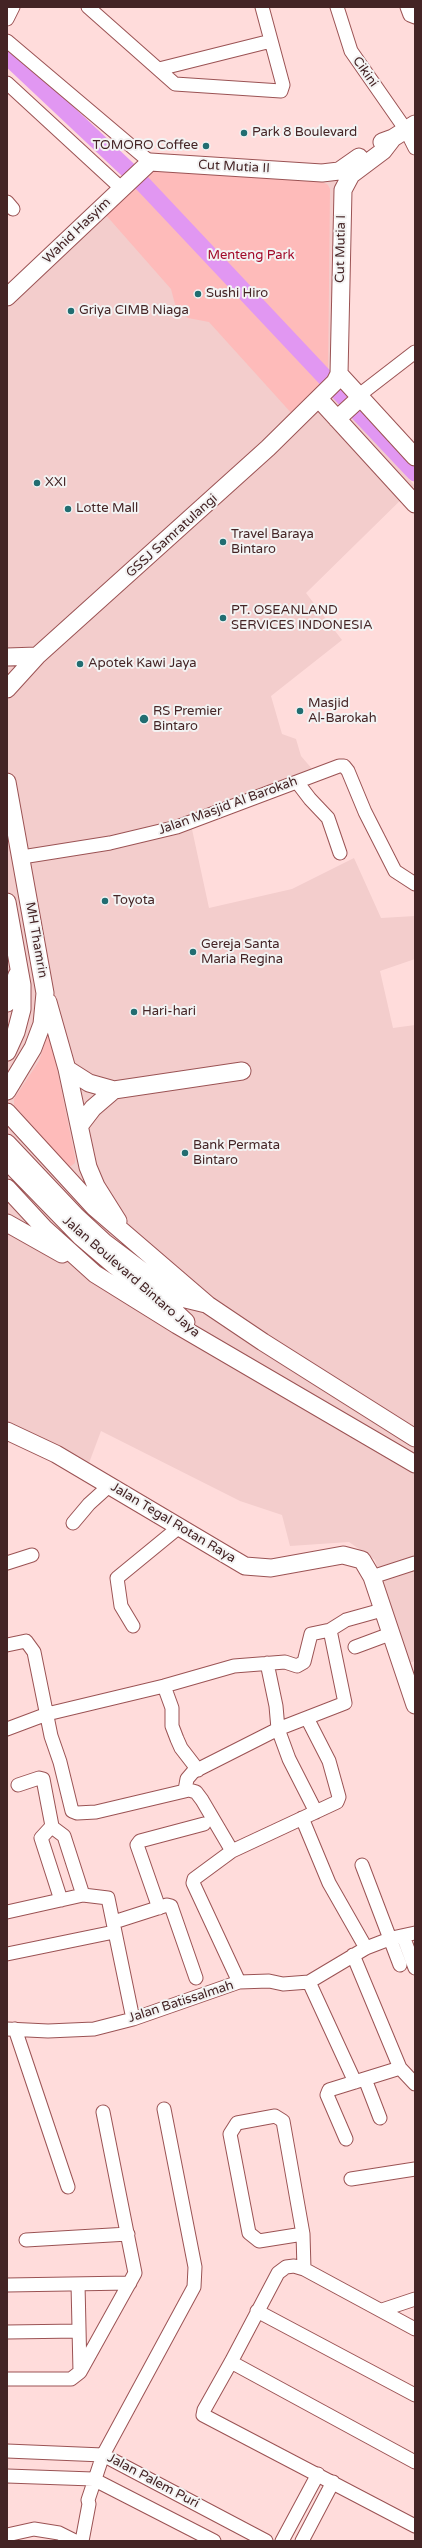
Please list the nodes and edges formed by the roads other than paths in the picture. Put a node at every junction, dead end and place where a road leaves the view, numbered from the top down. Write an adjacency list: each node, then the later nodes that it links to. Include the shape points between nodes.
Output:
1 (12, 7): 7 (street)
2 (262, 7): 9 (street)
3 (337, 7): 12 (street, Cikini, via 351,51)
4 (407, 7): 6 (street, via 410,15)
5 (92, 8): 10 (street)
6 (415, 17)
7 (7, 19)
8 (7, 41): 14 (street)
9 (271, 41): 10 (street); 10 (street, via 283,85 281,91 175,84)
10 (158, 69)
11 (7, 83): 16 (street)
12 (405, 131): 13 (street, Cikini); 15 (main road, Cut Mutia II, via 378,144 339,171); 17 (main road, via 351,175)
13 (415, 148)
14 (148, 163): 15 (main road, Cut Mutia II); 16 (main road, Wahid Hasyim)
15 (322, 173): 17 (main road, Cut Mutia II, via 335,179)
16 (122, 187): 18 (main road, Wahid Hasyim)
17 (343, 190): 20 (main road, Cut Mutia I)
18 (7, 297)
19 (415, 352): 21 (street)
20 (329, 387): 21 (main road); 21 (main road); 24 (main road, GSSJ Samratulangi, via 268,448)
21 (350, 406): 22 (main road); 23 (main road)
22 (415, 457)
23 (415, 504)
24 (37, 656): 25 (main road); 26 (main road, GSSJ Samratulangi)
25 (7, 657)
26 (7, 689)
27 (7, 782): 30 (main road, MH Thamrin)
28 (297, 782): 29 (street, via 328,818); 30 (street, Jalan Masjid Al Barokah, via 170,829 110,843); 31 (street, Jalan Masjid Al Barokah, via 344,766 395,872)
29 (340, 853)
30 (22, 857): 34 (main road, MH Thamrin)
31 (415, 884)
32 (7, 902): 33 (main road, MH Thamrin)
33 (18, 960): 35 (main road, via 15,985); 36 (main road, MH Thamrin, via 22,1010)
34 (45, 993): 37 (main road); 40 (main road, MH Thamrin, via 42,1024 33,1048)
35 (7, 1003)
36 (7, 1052)
37 (66, 1069): 39 (main road, via 89,1083); 43 (main road)
38 (242, 1071): 39 (main road)
39 (114, 1090): 43 (main road, via 93,1108)
40 (7, 1091)
41 (7, 1112): 44 (main road, Jalan Boulevard Bintaro Jaya)
42 (7, 1122): 44 (main road)
43 (80, 1125): 49 (main road, via 88,1168 96,1186)
44 (24, 1129): 49 (main road, Jalan Boulevard Bintaro Jaya, via 94,1207)
45 (7, 1143): 51 (main road, Jalan Boulevard Bintaro Jaya, via 91,1231)
46 (7, 1161): 51 (main road, Jalan Boulevard Bintaro Jaya, via 77,1234)
47 (7, 1188): 50 (main road, Jalan Boulevard Bintaro Jaya, via 44,1228)
48 (7, 1223): 50 (main road)
49 (129, 1237): 52 (main road, Jalan Boulevard Bintaro Jaya)
50 (95, 1274): 53 (main road, Jalan Boulevard Bintaro Jaya)
51 (144, 1280): 52 (main road, Jalan Boulevard Bintaro Jaya, via 177,1297); 53 (main road, Jalan Boulevard Bintaro Jaya)
52 (208, 1305): 55 (main road, Jalan Boulevard Bintaro Jaya)
53 (205, 1340): 56 (main road, Jalan Boulevard Bintaro Jaya)
54 (7, 1431): 57 (main road, Jalan Tegal Rotan Raya, via 56,1454)
55 (415, 1438)
56 (415, 1464)
57 (110, 1486): 58 (street, via 89,1504); 59 (main road, Jalan Tegal Rotan Raya)
58 (73, 1523)
59 (178, 1528): 63 (main road, Jalan Tegal Rotan Raya, via 245,1566 271,1568 344,1555 362,1560); 65 (street, via 116,1578 122,1606)
60 (32, 1555): 61 (street)
61 (7, 1562)
62 (415, 1563): 63 (street)
63 (372, 1577): 64 (main road, Jalan Tegal Rotan Raya)
64 (382, 1610): 66 (street, via 346,1620); 67 (main road, Jalan Tegal Rotan Raya)
65 (133, 1626)
66 (330, 1630): 70 (street, via 311,1634 304,1662 297,1666 285,1662); 74 (street, via 346,1703)
67 (390, 1634): 69 (street); 72 (main road, Jalan Tegal Rotan Raya)
68 (7, 1645): 73 (street, via 26,1641 34,1652)
69 (355, 1647)
70 (267, 1663): 71 (street, via 234,1666); 76 (street)
71 (164, 1686): 73 (street); 77 (street, via 172,1708 172,1726 177,1739)
72 (415, 1705)
73 (47, 1714): 75 (street); 79 (street, via 71,1808 75,1813 96,1812)
74 (307, 1718): 76 (street); 80 (street, via 329,1761 339,1797 337,1802)
75 (7, 1729)
76 (278, 1729): 77 (street); 80 (street, via 289,1759)
77 (198, 1770): 79 (street, via 189,1775)
78 (18, 1785): 83 (street, via 43,1779)
79 (185, 1790): 84 (street, via 196,1792)
80 (316, 1812): 81 (street)
81 (302, 1818): 84 (street); 92 (street, via 330,1883)
82 (204, 1824): 88 (street, via 140,1841 137,1845)
83 (52, 1828): 86 (street, via 64,1836); 87 (street, via 42,1834 41,1838)
84 (232, 1851): 98 (street, via 196,1876 193,1883)
85 (362, 1865): 91 (street)
86 (83, 1896): 87 (street); 90 (street, via 108,1898)
87 (62, 1900): 89 (street)
88 (159, 1908): 90 (street); 97 (street, via 171,1906)
89 (7, 1912)
90 (114, 1927): 93 (street); 100 (street)
91 (403, 1936): 92 (street, Jalan Batissalmah); 95 (street); 96 (street)
92 (366, 1948): 94 (street, Jalan Batissalmah)
93 (7, 1954)
94 (353, 1955): 99 (street, Jalan Batissalmah); 102 (street)
95 (400, 1965)
96 (415, 1968)
97 (196, 1978)
98 (239, 1982): 99 (street, Jalan Batissalmah); 100 (street, Jalan Batissalmah)
99 (309, 1982): 103 (street)
100 (133, 2019): 101 (street, Jalan Batissalmah, via 94,2029)
101 (11, 2029): 111 (street)
102 (400, 2068): 103 (street); 104 (street)
103 (360, 2081): 107 (street); 108 (street, via 328,2092)
104 (415, 2084)
105 (164, 2109): 130 (street, via 195,2267 195,2282)
106 (103, 2112): 112 (street)
107 (380, 2118)
108 (346, 2139)
109 (415, 2169): 110 (street)
110 (351, 2179)
111 (68, 2187)
112 (128, 2234): 114 (street); 116 (street, via 135,2267)
113 (303, 2234): 113 (street, via 283,2121 275,2116 237,2123 230,2134 248,2233 259,2241); 115 (street)
114 (26, 2240)
115 (304, 2269): 120 (street); 121 (street, via 286,2267 278,2273)
116 (130, 2283): 117 (street); 126 (street)
117 (78, 2284): 118 (street); 123 (street)
118 (7, 2285)
119 (415, 2299): 120 (street)
120 (382, 2310): 122 (street)
121 (257, 2311): 125 (street); 128 (street)
122 (415, 2328)
123 (79, 2331): 124 (street); 126 (street)
124 (7, 2332)
125 (231, 2362): 131 (street); 132 (street, via 203,2415)
126 (80, 2372): 127 (street, via 70,2379)
127 (7, 2379)
128 (415, 2395)
129 (7, 2451): 130 (street, Jalan Palem Puri)
130 (102, 2457): 134 (street); 141 (street, Jalan Palem Puri)
131 (415, 2462)
132 (318, 2474): 135 (street); 142 (street)
133 (7, 2476): 134 (street, Jalan Palem Puri)
134 (96, 2478): 139 (street, via 88,2500); 140 (street, Jalan Palem Puri)
135 (333, 2482): 136 (street); 143 (street)
136 (415, 2526)
137 (7, 2535): 138 (street, via 34,2529 59,2533)
138 (75, 2541)
139 (82, 2541)
140 (214, 2541)
141 (266, 2541)
142 (282, 2541)
143 (302, 2541)

